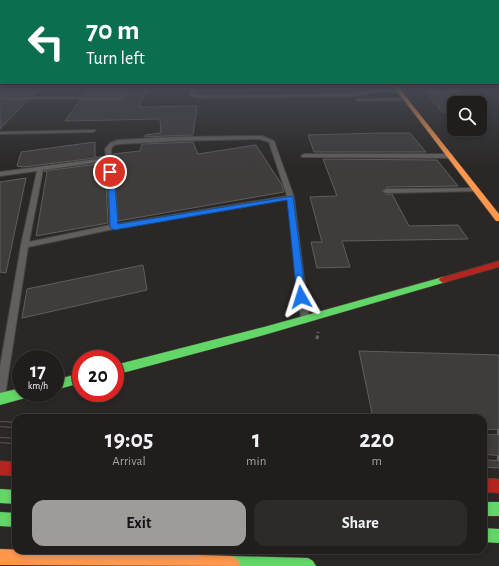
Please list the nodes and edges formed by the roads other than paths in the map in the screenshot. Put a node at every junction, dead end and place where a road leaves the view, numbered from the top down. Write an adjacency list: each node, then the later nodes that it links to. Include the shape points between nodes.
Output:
1 (417, 113): 5 (main road)
2 (93, 131): 3 (lane)
3 (0, 133)
4 (304, 156): 5 (lane)
5 (450, 156): 9 (main road)
6 (110, 159): 7 (lane); 11 (lane, via 108,149 118,142 266,138 271,141); 13 (lane)
7 (40, 169): 8 (lane); 14 (lane)
8 (0, 174)
9 (476, 190): 10 (lane); 12 (main road)
10 (386, 191)
11 (290, 197): 13 (lane); 16 (lane)
12 (499, 219)
13 (114, 227): 14 (lane)
14 (25, 245): 18 (lane)
15 (499, 264): 16 (main road)
16 (305, 319): 17 (main road)
17 (124, 368)
18 (0, 396)
19 (12, 397): 20 (main road)
20 (0, 400)
21 (0, 468): 22 (main road)
22 (12, 469)
23 (487, 485): 24 (main road)
24 (499, 486)
25 (0, 496): 26 (main road)
26 (12, 497)
27 (487, 509): 28 (main road)
28 (499, 509)
29 (0, 519): 30 (main road)
30 (12, 520)
31 (487, 535): 32 (main road)
32 (499, 536)
33 (0, 557): 34 (main road)
34 (308, 566)

